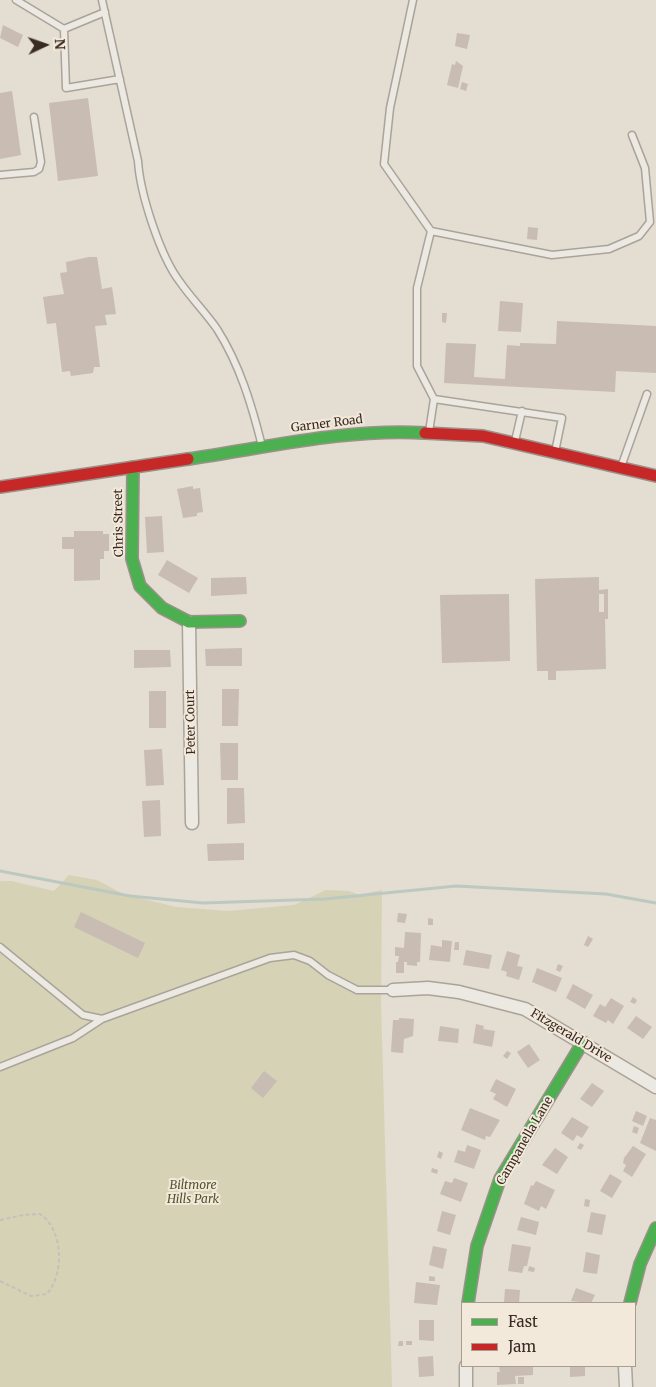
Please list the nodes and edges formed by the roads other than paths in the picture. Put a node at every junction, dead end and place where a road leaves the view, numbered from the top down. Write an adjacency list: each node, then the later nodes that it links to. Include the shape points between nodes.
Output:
1 (16, 0): 5 (lane)
2 (102, 0): 4 (lane)
3 (413, 0): 10 (lane, via 390,108 384,164)
4 (104, 12): 5 (lane); 6 (lane)
5 (64, 29): 6 (lane, via 66,88)
6 (120, 79): 16 (lane, via 139,178 166,261 218,330 235,363)
7 (34, 117): 9 (lane, via 41,162 39,168 34,172)
8 (632, 135): 10 (lane, via 645,168 650,222 639,236 609,249 552,255)
9 (0, 176)
10 (431, 231): 12 (lane, via 417,288 417,366)
11 (647, 394): 19 (lane)
12 (434, 399): 13 (lane); 14 (lane)
13 (522, 410): 15 (lane); 17 (lane, via 562,418)
14 (429, 432): 15 (main road, Garner Road, via 483,436); 16 (main road, Garner Road, via 356,434)
15 (515, 443): 17 (main road, Garner Road)
16 (263, 447): 18 (main road, Garner Road)
17 (555, 452): 19 (main road, Garner Road)
18 (133, 467): 21 (main road, Garner Road); 23 (main road, Chris Street, via 132,559 140,586 162,608)
19 (621, 468): 20 (main road, Garner Road)
20 (656, 476)
21 (0, 487)
22 (240, 621): 23 (main road, Chris Street)
23 (189, 622): 24 (street, Peter Court)
24 (192, 822)
25 (0, 947): 27 (lane, via 83,1015)
26 (393, 990): 27 (lane, via 357,990 310,961 294,955 270,958); 28 (street, Fitzgerald Drive, via 428,988 494,1000 525,1009)
27 (102, 1019): 29 (lane, via 73,1038)
28 (583, 1042): 30 (street, Fitzgerald Drive); 32 (main road, Campanella Lane, via 500,1180 477,1246)
29 (0, 1067)
30 (656, 1087)
31 (656, 1228): 33 (main road, via 646,1248)
32 (468, 1302)
33 (630, 1302)
34 (466, 1367): 36 (street)
35 (625, 1367): 37 (street)
36 (466, 1387)
37 (626, 1387)

